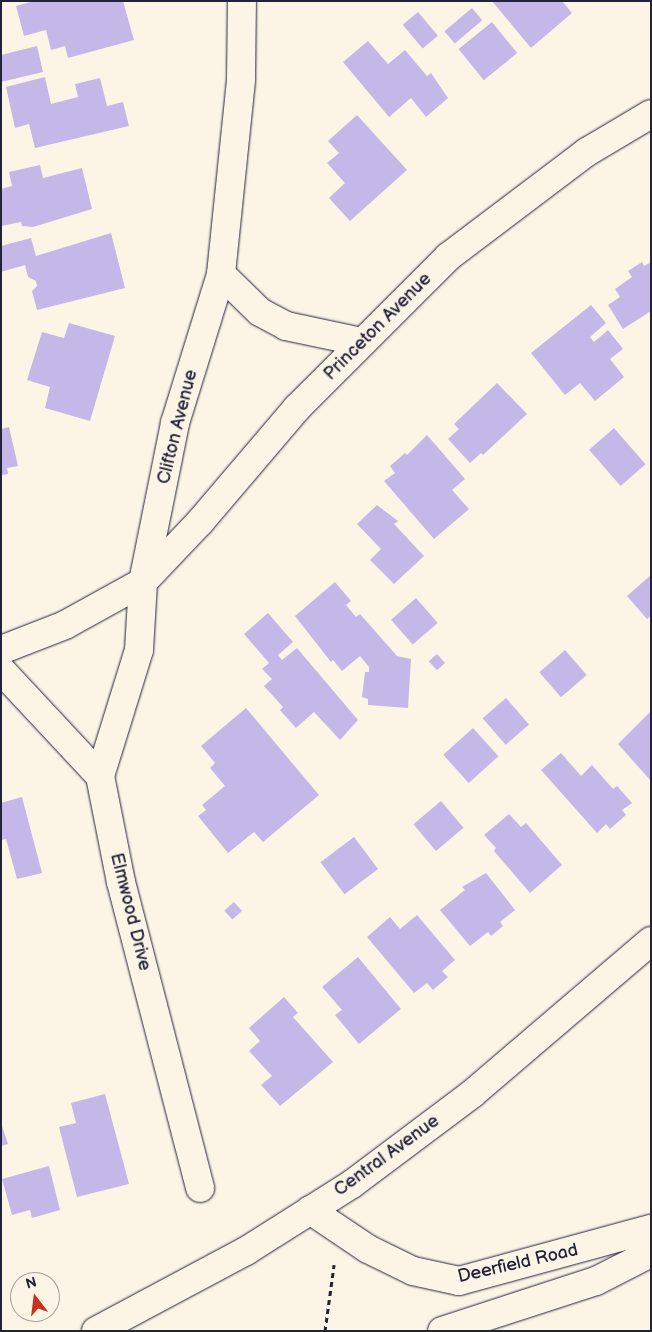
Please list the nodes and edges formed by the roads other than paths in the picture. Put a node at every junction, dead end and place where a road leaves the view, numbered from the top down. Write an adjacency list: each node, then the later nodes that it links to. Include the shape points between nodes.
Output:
1 (242, 1): 3 (street, Clifton Avenue, via 241,79)
2 (651, 114): 4 (street, Princeton Avenue, via 587,152 448,257)
3 (221, 274): 4 (street, via 260,312 286,326); 5 (street, Clifton Avenue, via 176,423)
4 (362, 342): 5 (street, Princeton Avenue, via 297,408 200,522)
5 (143, 582): 6 (street, Princeton Avenue, via 65,625); 8 (street, via 140,650)
6 (1, 650)
7 (1, 670): 8 (street)
8 (100, 776): 10 (street, Elmwood Drive, via 121,882)
9 (651, 941): 11 (street, Central Avenue, via 473,1093 352,1184)
10 (200, 1188)
11 (310, 1210): 12 (street, Deerfield Road, via 368,1250 413,1272 459,1281); 14 (street, Central Avenue, via 246,1252)
12 (651, 1229)
13 (651, 1253): 15 (street, Deerfield Road, via 596,1281)
14 (96, 1331)
15 (442, 1331)

